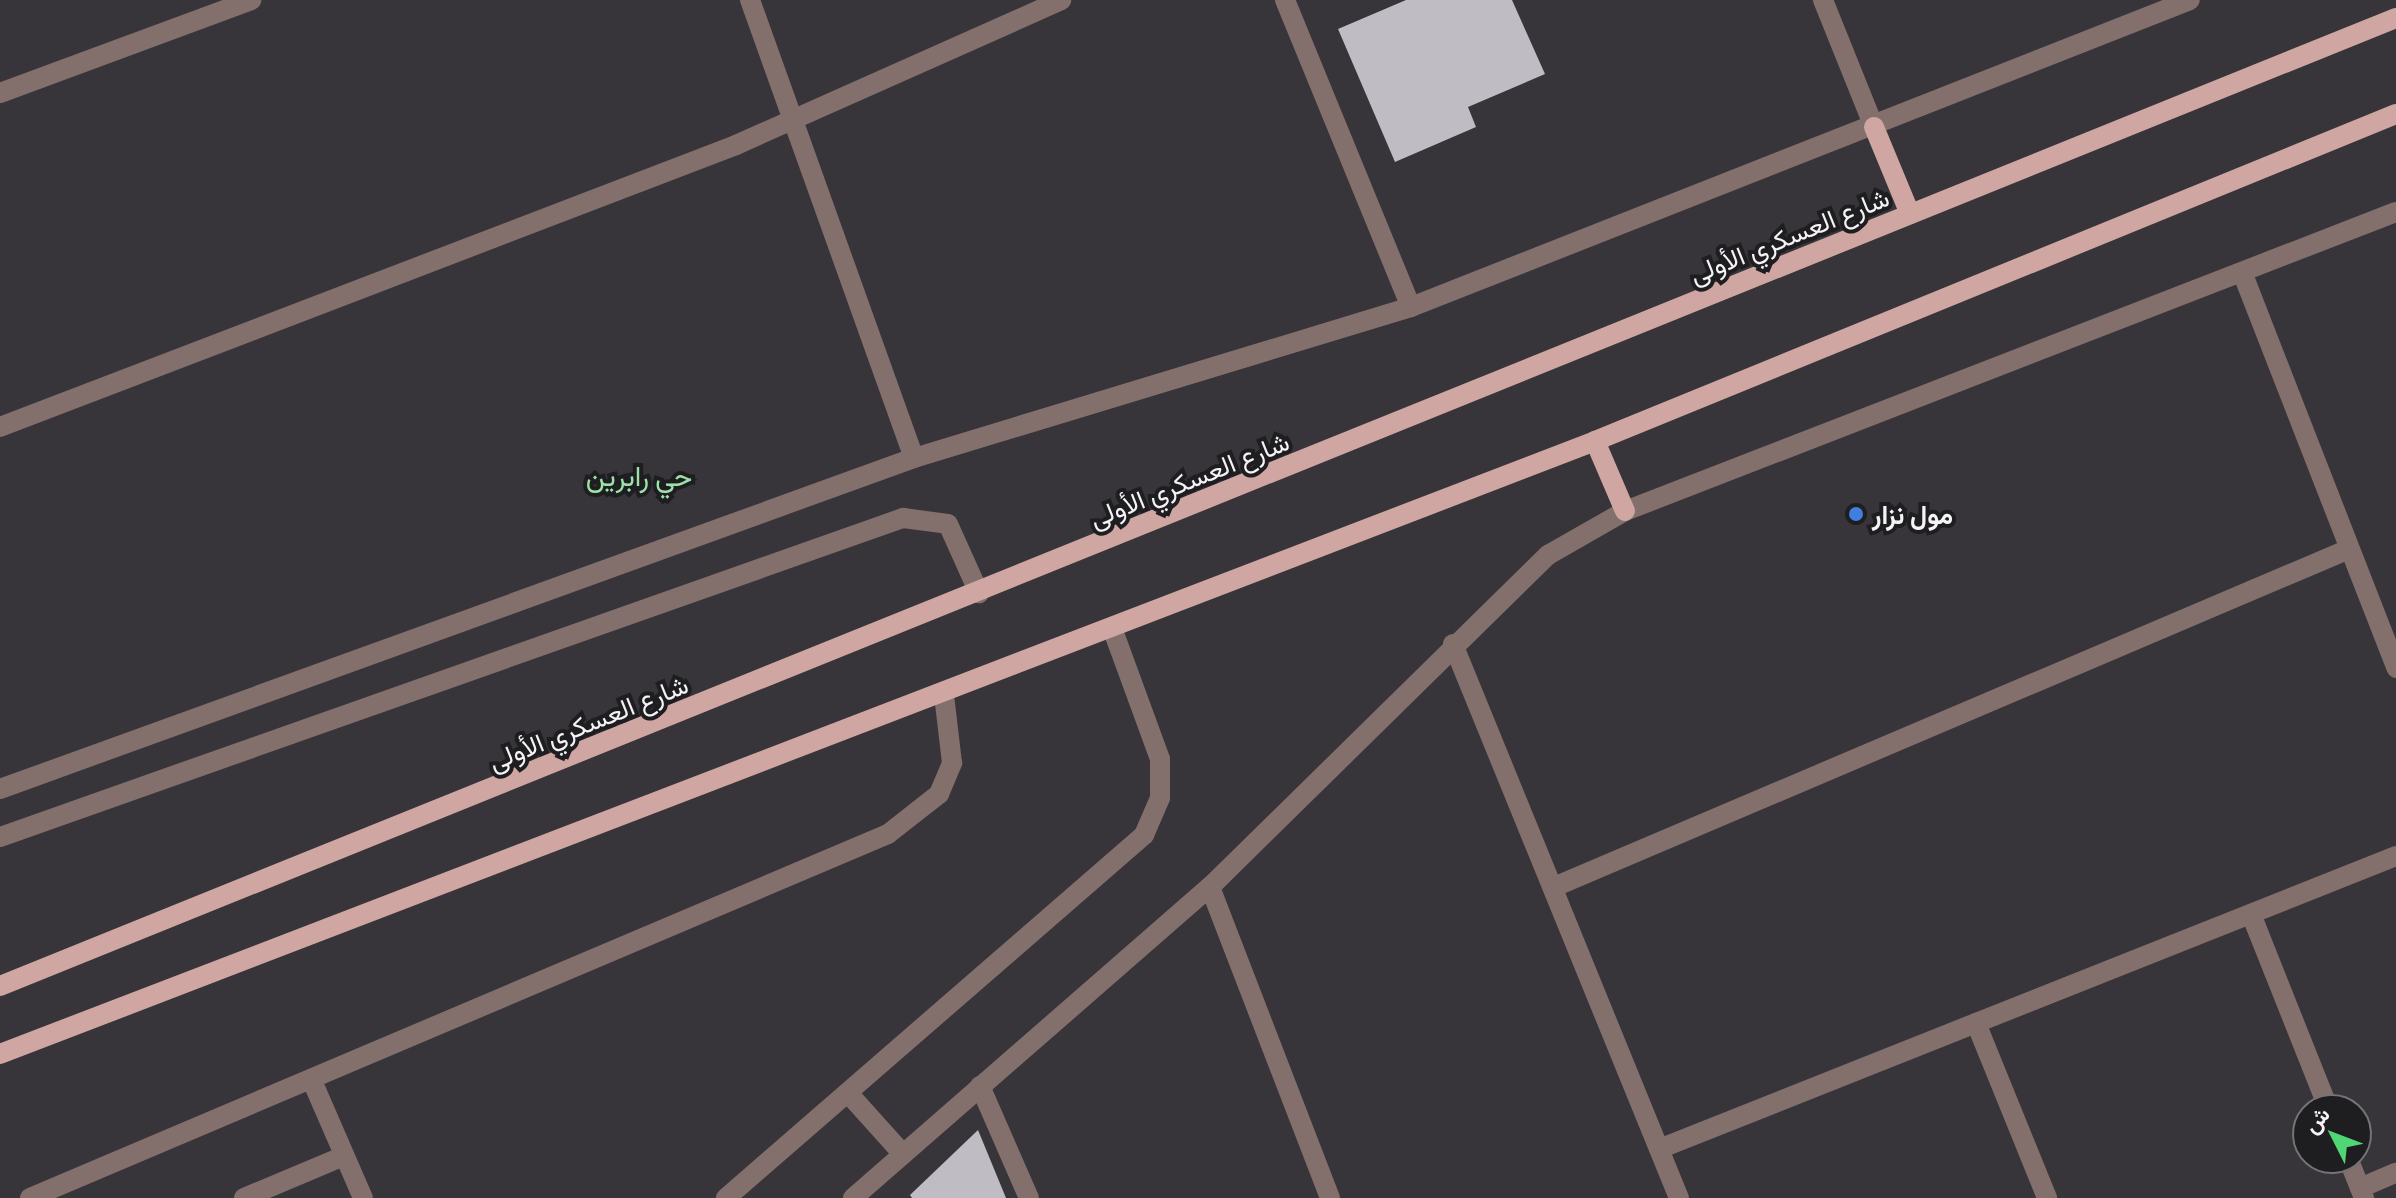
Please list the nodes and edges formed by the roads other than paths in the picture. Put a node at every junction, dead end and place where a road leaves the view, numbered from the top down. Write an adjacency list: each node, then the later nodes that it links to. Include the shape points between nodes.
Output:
1 (251, 0): 8 (street)
2 (750, 0): 10 (street)
3 (1061, 0): 10 (street)
4 (1285, 0): 15 (street)
5 (1823, 0): 11 (street)
6 (2190, 0): 11 (street)
7 (2396, 18): 13 (main road, شارع العسكري الأولى)
8 (0, 93)
9 (2396, 114): 17 (main road)
10 (793, 115): 16 (street, via 736,145); 18 (street)
11 (1874, 127): 13 (main road); 15 (street)
12 (2396, 212): 14 (street)
13 (1910, 214): 21 (main road, شارع العسكري الأولى)
14 (2242, 272): 19 (street); 20 (street)
15 (1411, 307): 18 (street)
16 (0, 427)
17 (1595, 441): 19 (main road); 22 (main road)
18 (914, 458): 26 (street)
19 (1625, 511): 23 (street, via 1548,555)
20 (2349, 549): 24 (street); 30 (street)
21 (979, 593): 27 (street, via 948,524 903,518); 32 (main road, شارع العسكري الأولى)
22 (1112, 628): 25 (main road); 37 (street, via 1160,759 1160,798 1144,835)
23 (1453, 644): 29 (street); 30 (street)
24 (2396, 668)
25 (944, 695): 34 (main road); 35 (street, via 952,763 939,794 888,834)
26 (0, 789)
27 (0, 837)
28 (2396, 856): 31 (street)
29 (1210, 887): 36 (street); 51 (street)
30 (1554, 887): 39 (street)
31 (2251, 914): 33 (street); 38 (street)
32 (0, 986)
33 (1976, 1023): 39 (street); 53 (street)
34 (0, 1054)
35 (313, 1083): 41 (street); 45 (street)
36 (980, 1086): 40 (street); 50 (street)
37 (848, 1093): 40 (street); 48 (street)
38 (2323, 1094)
39 (1659, 1149): 52 (street)
40 (903, 1154): 49 (street)
41 (344, 1156): 46 (street); 47 (street)
42 (2396, 1173): 44 (street)
43 (2354, 1174): 44 (street)
44 (2362, 1193)
45 (30, 1198)
46 (244, 1198)
47 (363, 1198)
48 (726, 1198)
49 (853, 1198)
50 (1029, 1198)
51 (1330, 1198)
52 (1679, 1198)
53 (2047, 1198)

